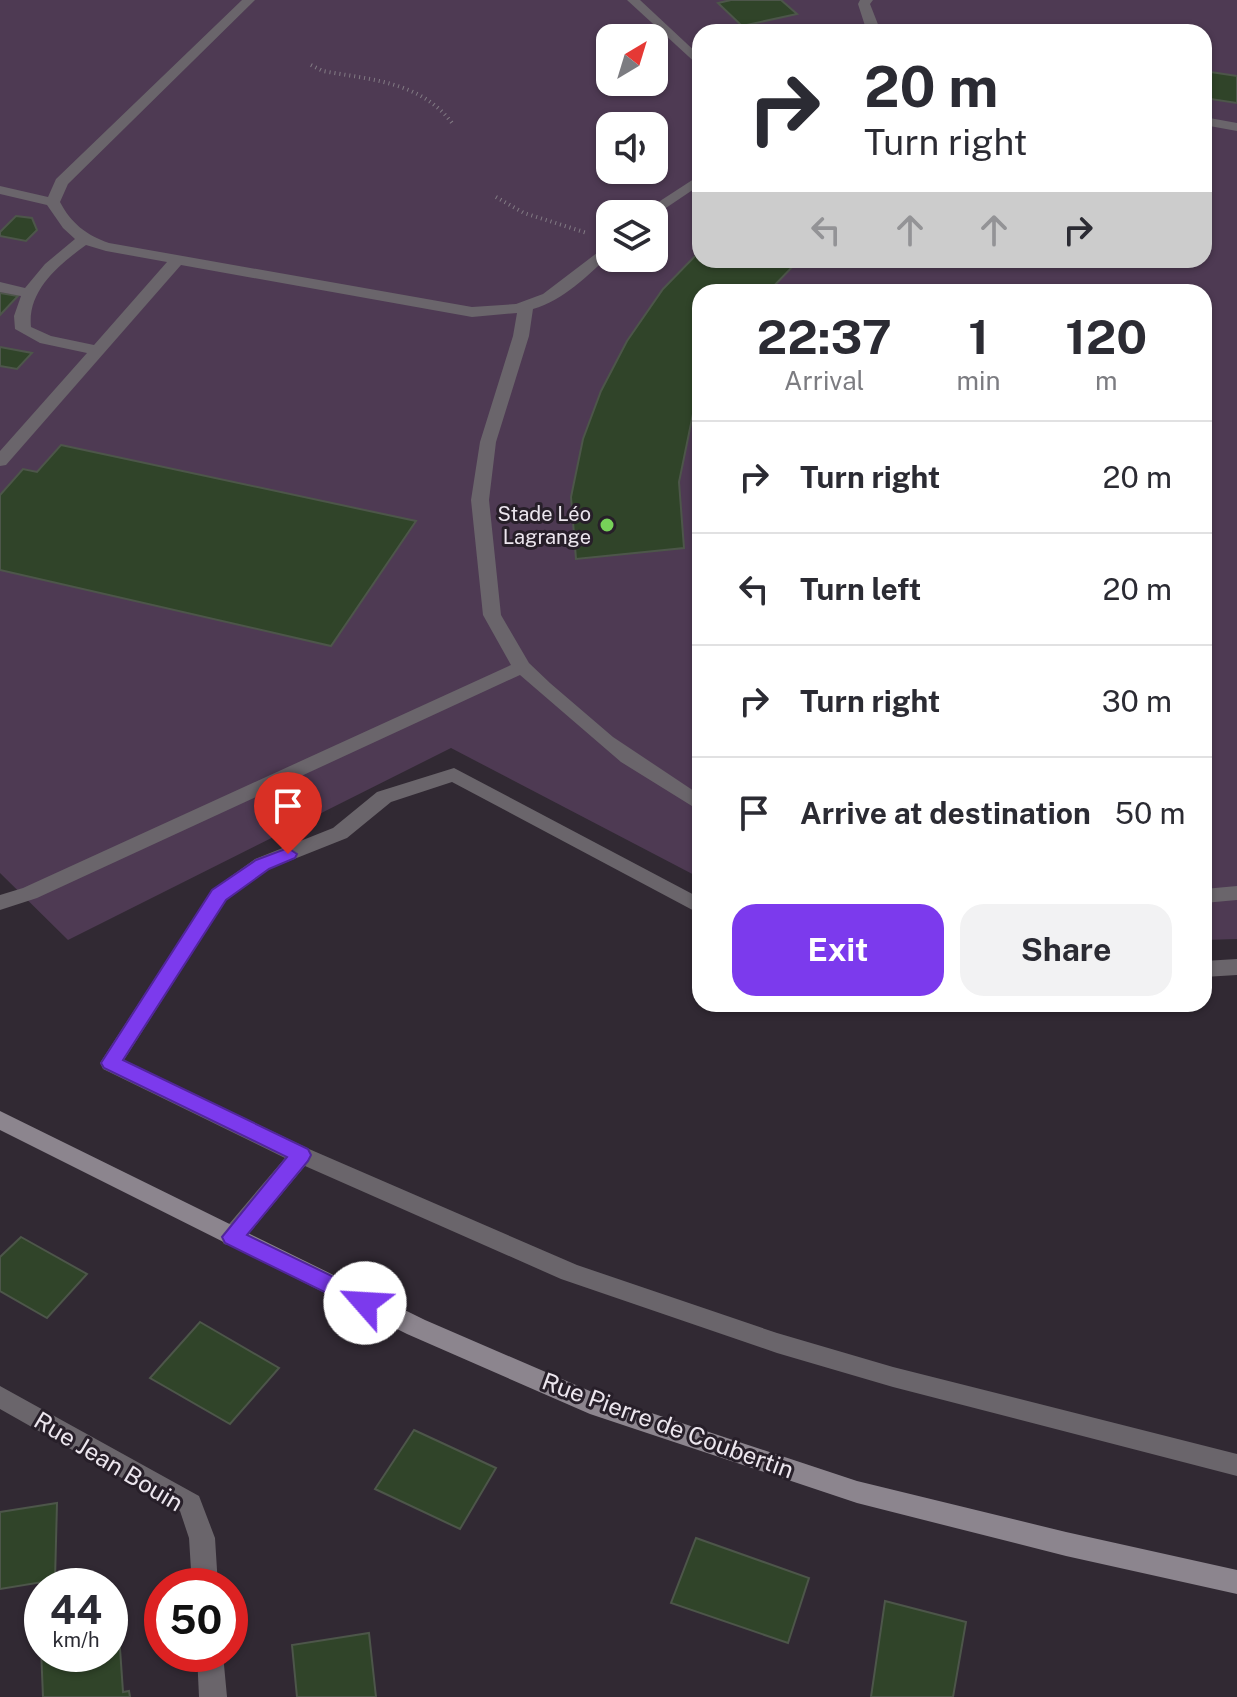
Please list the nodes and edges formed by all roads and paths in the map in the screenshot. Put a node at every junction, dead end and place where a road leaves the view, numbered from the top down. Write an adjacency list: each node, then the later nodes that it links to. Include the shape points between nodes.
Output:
1 (249, 0): 16 (street, via 61,182)
2 (633, 0): 5 (street)
3 (867, 0): 4 (street)
4 (871, 24)
5 (692, 55)
6 (311, 65): 10 (path, via 409,88 445,111)
7 (1237, 119): 8 (street)
8 (1212, 122)
9 (1212, 122): 11 (street)
10 (452, 123)
11 (1237, 127)
12 (692, 184): 15 (street)
13 (0, 190): 16 (street)
14 (496, 197): 17 (path, via 524,213)
15 (668, 200)
16 (53, 202): 18 (street)
17 (596, 236)
18 (83, 240): 19 (street); 22 (street)
19 (177, 260): 23 (street, via 472,312); 24 (street)
20 (596, 260): 23 (street, via 563,290)
21 (0, 287): 22 (street)
22 (29, 293): 24 (street, via 19,316 23,329 46,340)
23 (525, 309): 26 (street, via 488,442 480,500 492,615)
24 (97, 350): 25 (street)
25 (0, 461)
26 (522, 667): 27 (street, via 580,723); 30 (street)
27 (692, 799)
28 (1237, 893): 29 (street)
29 (1212, 895)
30 (0, 903)
31 (692, 903): 35 (street, via 454,775 384,797 340,833 262,864 219,895 111,1063)
32 (1237, 967): 33 (street)
33 (1212, 969)
34 (0, 1120): 36 (main road, Rue Pierre de Coubertin)
35 (301, 1155): 36 (street); 38 (street, via 569,1272 694,1315 924,1385)
36 (232, 1237): 40 (main road, Rue Pierre de Coubertin, via 416,1327 599,1406 857,1492)
37 (0, 1397): 39 (street, Rue Jean Bouin, via 190,1504 202,1538)
38 (1237, 1465)
39 (204, 1568)
40 (1237, 1582)
41 (211, 1672): 42 (street)
42 (213, 1697)

